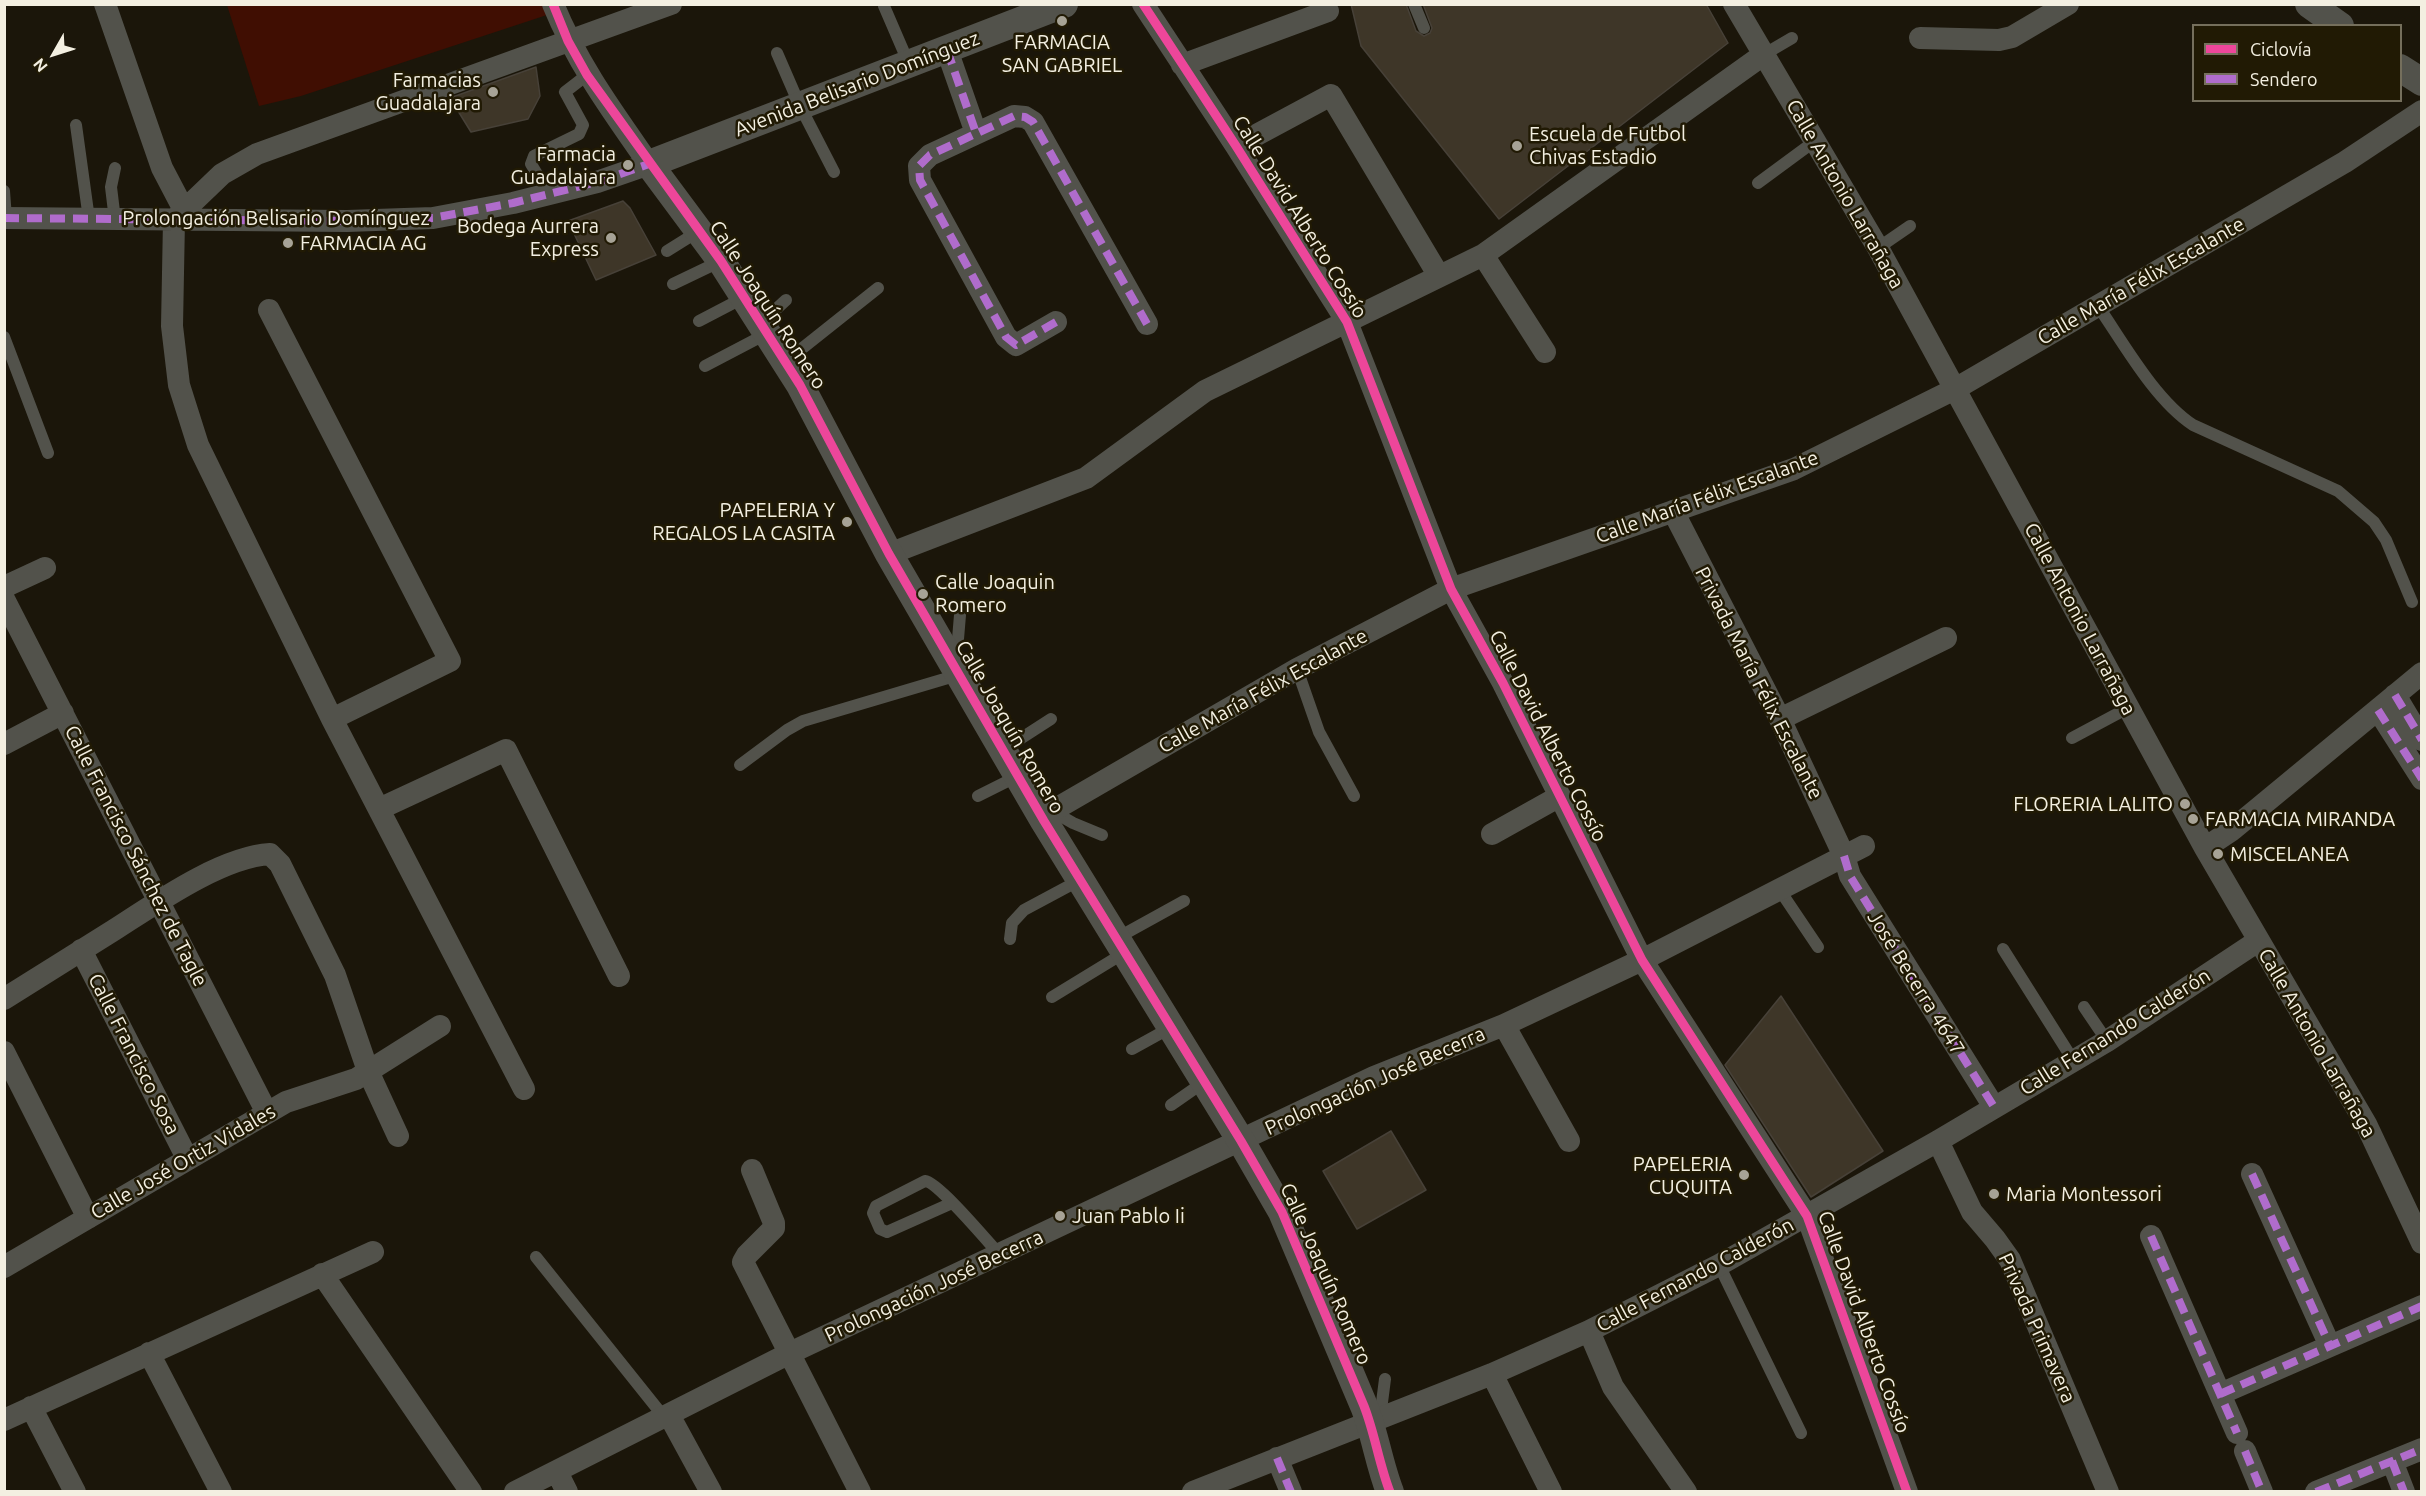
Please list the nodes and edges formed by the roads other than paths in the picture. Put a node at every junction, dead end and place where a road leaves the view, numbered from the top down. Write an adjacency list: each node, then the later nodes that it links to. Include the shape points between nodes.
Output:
1 (105, 4): 37 (street)
2 (553, 4): 16 (street, Calle Joaquín Romero)
3 (671, 4): 16 (street)
4 (1064, 4): 17 (street, Avenida Belisario Domínguez)
5 (1143, 4): 21 (street, Calle David Alberto Cossío)
6 (1414, 4): 13 (lane)
7 (1734, 4): 19 (street, Calle Antonio Larrañaga)
8 (2068, 4): 15 (street, via 2012,37 1999,40)
9 (2309, 4): 12 (street)
10 (884, 6): 20 (lane)
11 (1328, 11): 21 (street)
12 (2337, 24)
13 (1424, 28)
14 (1792, 38): 19 (lane)
15 (1920, 38)
16 (568, 41): 23 (street, Calle Joaquín Romero); 37 (street, via 257,154 222,174)
17 (947, 50): 20 (street, Avenida Belisario Domínguez); 28 (street)
18 (777, 52): 25 (lane)
19 (1763, 55): 29 (street, Calle Antonio Larrañaga); 46 (street)
20 (909, 64): 25 (street, Avenida Belisario Domínguez)
21 (1182, 65): 30 (street, Calle David Alberto Cossío)
22 (2402, 69): 24 (street)
23 (587, 75): 31 (street, Calle Joaquín Romero); 36 (lane, via 565,92 583,125 579,134 531,160)
24 (2421, 82)
25 (800, 106): 31 (street, Avenida Belisario Domínguez); 33 (lane)
26 (2421, 111): 54 (street, Calle María Félix Escalante, via 2345,162)
27 (76, 125): 39 (lane)
28 (976, 133): 57 (street, via 930,155 918,166 920,180 1006,337 1016,345); 59 (street, via 1014,116 1033,122)
29 (1815, 141): 34 (lane); 44 (street, Calle Antonio Larrañaga)
30 (1236, 146): 49 (street, via 1331,95); 58 (street, Calle David Alberto Cossío)
31 (649, 164): 36 (street, Prolongación Belisario Domínguez); 43 (street, Calle Joaquín Romero)
32 (115, 168): 41 (lane, via 111,187)
33 (834, 172)
34 (1758, 183)
35 (4, 191): 38 (lane)
36 (549, 194): 37 (street, Prolongación Belisario Domínguez, via 433,218 347,221)
37 (179, 215): 40 (street, Prolongación Belisario Domínguez); 48 (street)
38 (5, 218): 39 (street, Prolongación Belisario Domínguez)
39 (89, 219): 41 (street, Prolongación Belisario Domínguez)
40 (147, 219): 41 (street, Prolongación Belisario Domínguez); 48 (street)
41 (115, 220)
42 (1910, 226): 44 (lane)
43 (700, 230): 45 (lane); 47 (street, Calle Joaquín Romero)
44 (1878, 248): 65 (street, Calle Antonio Larrañaga)
45 (667, 251)
46 (1483, 255): 49 (street); 62 (street)
47 (721, 261): 50 (lane); 52 (street, Calle Joaquín Romero)
48 (173, 262): 82 (street, via 172,326 179,385 198,445)
49 (1439, 276): 58 (street)
50 (673, 284)
51 (878, 288): 63 (lane)
52 (745, 297): 56 (lane); 60 (street, Calle Joaquín Romero)
53 (786, 300): 60 (lane)
54 (2098, 306): 65 (street, Calle María Félix Escalante); 73 (lane, via 2164,401 2179,416 2338,491 2374,522 2386,540)
55 (269, 310): 82 (street, via 450,661)
56 (699, 321)
57 (1056, 322)
58 (1347, 322): 68 (street, via 1205,391 1086,478); 71 (street, Calle David Alberto Cossío)
59 (1147, 324)
60 (764, 328): 63 (street, Calle Joaquín Romero); 64 (lane)
61 (4, 337): 66 (lane)
62 (1545, 352)
63 (785, 362): 68 (street, Calle Joaquín Romero)
64 (705, 366)
65 (1955, 389): 67 (street, Calle María Félix Escalante, via 1794,468); 80 (street, Calle Antonio Larrañaga)
66 (48, 453)
67 (1673, 511): 71 (street, Calle María Félix Escalante); 84 (street, Privada María Félix Escalante)
68 (889, 554): 76 (street, Calle Joaquín Romero)
69 (45, 568): 70 (street)
70 (4, 587)
71 (1451, 589): 77 (street, Calle María Félix Escalante); 94 (street, Calle David Alberto Cossío)
72 (4, 599): 81 (street, Calle Francisco Sánchez de Tagle)
73 (2412, 602)
74 (960, 615): 76 (lane)
75 (1946, 638): 84 (street)
76 (952, 663): 88 (street, Calle Joaquín Romero); 89 (lane, via 803,721)
77 (1298, 669): 93 (lane, via 1319,732); 96 (street, Calle María Félix Escalante)
78 (2421, 673): 79 (street)
79 (2387, 703): 86 (street); 91 (street); 100 (street)
80 (2128, 708): 85 (lane); 100 (street, Calle Antonio Larrañaga)
81 (63, 714): 87 (street); 104 (street, Calle Francisco Sánchez de Tagle)
82 (332, 719): 95 (street)
83 (1051, 719): 88 (lane)
84 (1780, 719): 101 (street, Privada María Félix Escalante)
85 (2072, 738)
86 (2421, 740)
87 (4, 744)
88 (1003, 750): 90 (street, Calle Joaquín Romero)
89 (740, 765)
90 (1018, 776): 92 (lane); 96 (street, Calle Joaquín Romero)
91 (2421, 779)
92 (978, 796)
93 (1354, 796)
94 (1560, 796): 97 (street); 112 (street, Calle David Alberto Cossío)
95 (379, 808): 113 (street, via 506,750); 126 (street)
96 (1048, 816): 98 (lane); 102 (street, Calle Joaquín Romero)
97 (1492, 834)
98 (1102, 835)
99 (1864, 846): 101 (street, Prolongación José Becerra)
100 (2205, 848): 107 (street, Calle Antonio Larrañaga)
101 (1844, 856): 103 (street, Prolongación José Becerra); 128 (street, José Becerra 4647, via 1850,876)
102 (1080, 880): 106 (lane, via 1024,910 1015,918); 108 (street, Calle Joaquín Romero)
103 (1779, 889): 109 (lane); 112 (street, Prolongación José Becerra)
104 (159, 901): 111 (street); 124 (street, via 227,865 270,854 280,864 335,975); 129 (street, Calle Francisco Sánchez de Tagle)
105 (1184, 901): 108 (lane)
106 (1010, 939)
107 (2258, 941): 120 (street, Calle Fernando Calderón); 141 (street, Calle Antonio Larrañaga, via 2366,1124)
108 (1120, 946): 114 (lane); 119 (street, Calle Joaquín Romero)
109 (1818, 947)
110 (2003, 949): 123 (lane)
111 (81, 951): 115 (street); 134 (street, Calle Francisco Sosa)
112 (1642, 960): 117 (street, Prolongación José Becerra); 138 (street, Calle David Alberto Cossío)
113 (619, 976)
114 (1052, 997)
115 (4, 999)
116 (2084, 1007): 120 (lane)
117 (1504, 1025): 131 (street, Prolongación José Becerra, via 1374,1077); 132 (street)
118 (440, 1026): 124 (street, Calle José Ortiz Vidales)
119 (1170, 1028): 121 (lane); 125 (street, Calle Joaquín Romero)
120 (2107, 1041): 123 (street, Calle Fernando Calderón)
121 (1132, 1049)
122 (4, 1052): 139 (street)
123 (2073, 1060): 128 (street, Calle Fernando Calderón)
124 (368, 1071): 129 (street, Calle José Ortiz Vidales, via 356,1079 285,1102); 130 (street)
125 (1204, 1082): 127 (lane); 131 (street, Calle Joaquín Romero)
126 (524, 1089)
127 (1171, 1105)
128 (1994, 1107): 133 (street, Calle Fernando Calderón)
129 (267, 1113): 134 (street, Calle José Ortiz Vidales)
130 (398, 1136)
131 (1241, 1141): 143 (street, Prolongación José Becerra); 159 (street, Calle Joaquín Romero, via 1282,1212)
132 (1569, 1141)
133 (1938, 1141): 138 (street, Calle Fernando Calderón); 178 (street, Privada Primavera, via 1972,1212 2010,1260)
134 (187, 1158): 139 (street, Calle José Ortiz Vidales)
135 (752, 1170): 152 (street, via 774,1228 743,1262)
136 (2252, 1174): 150 (street)
137 (952, 1203): 137 (lane, via 887,1232 880,1229 873,1214 876,1206 925,1181 932,1182); 143 (lane)
138 (1807, 1216): 145 (street, Calle Fernando Calderón); 177 (street, Calle David Alberto Cossío)
139 (88, 1218): 146 (street, Calle José Ortiz Vidales)
140 (2151, 1236): 155 (street)
141 (2421, 1239)
142 (373, 1252): 147 (street)
143 (1000, 1255): 152 (street, Prolongación José Becerra)
144 (536, 1257): 157 (lane)
145 (1719, 1265): 149 (street, Calle Fernando Calderón); 160 (lane)
146 (4, 1267)
147 (322, 1274): 151 (street); 167 (street)
148 (2421, 1306): 150 (street)
149 (1589, 1331): 153 (street, Calle Fernando Calderón); 176 (street, via 1613,1387)
150 (2330, 1346): 155 (street)
151 (149, 1353): 156 (street); 166 (street)
152 (790, 1353): 157 (street, Prolongación José Becerra); 171 (street)
153 (1492, 1374): 159 (street, Calle Fernando Calderón); 175 (street)
154 (1385, 1379): 159 (lane)
155 (2220, 1394): 179 (street)
156 (31, 1407): 158 (street); 165 (street)
157 (667, 1416): 164 (street, Prolongación José Becerra); 170 (street)
158 (4, 1420)
159 (1375, 1420): 162 (street, Calle Fernando Calderón); 174 (street, Calle Joaquín Romero, via 1375,1450)
160 (1801, 1433)
161 (2421, 1449): 163 (street)
162 (1277, 1458): 172 (street, Calle Fernando Calderón); 173 (street)
163 (2392, 1461): 180 (street); 181 (street)
164 (556, 1472): 168 (street, Prolongación José Becerra); 169 (street)
165 (75, 1491)
166 (221, 1491)
167 (471, 1491)
168 (515, 1491)
169 (567, 1491)
170 (711, 1491)
171 (860, 1491)
172 (1193, 1491)
173 (1291, 1491)
174 (1390, 1491)
175 (1551, 1491)
176 (1686, 1491)
177 (1907, 1491)
178 (2108, 1491)
179 (2262, 1491)
180 (2316, 1491)
181 (2404, 1491)

